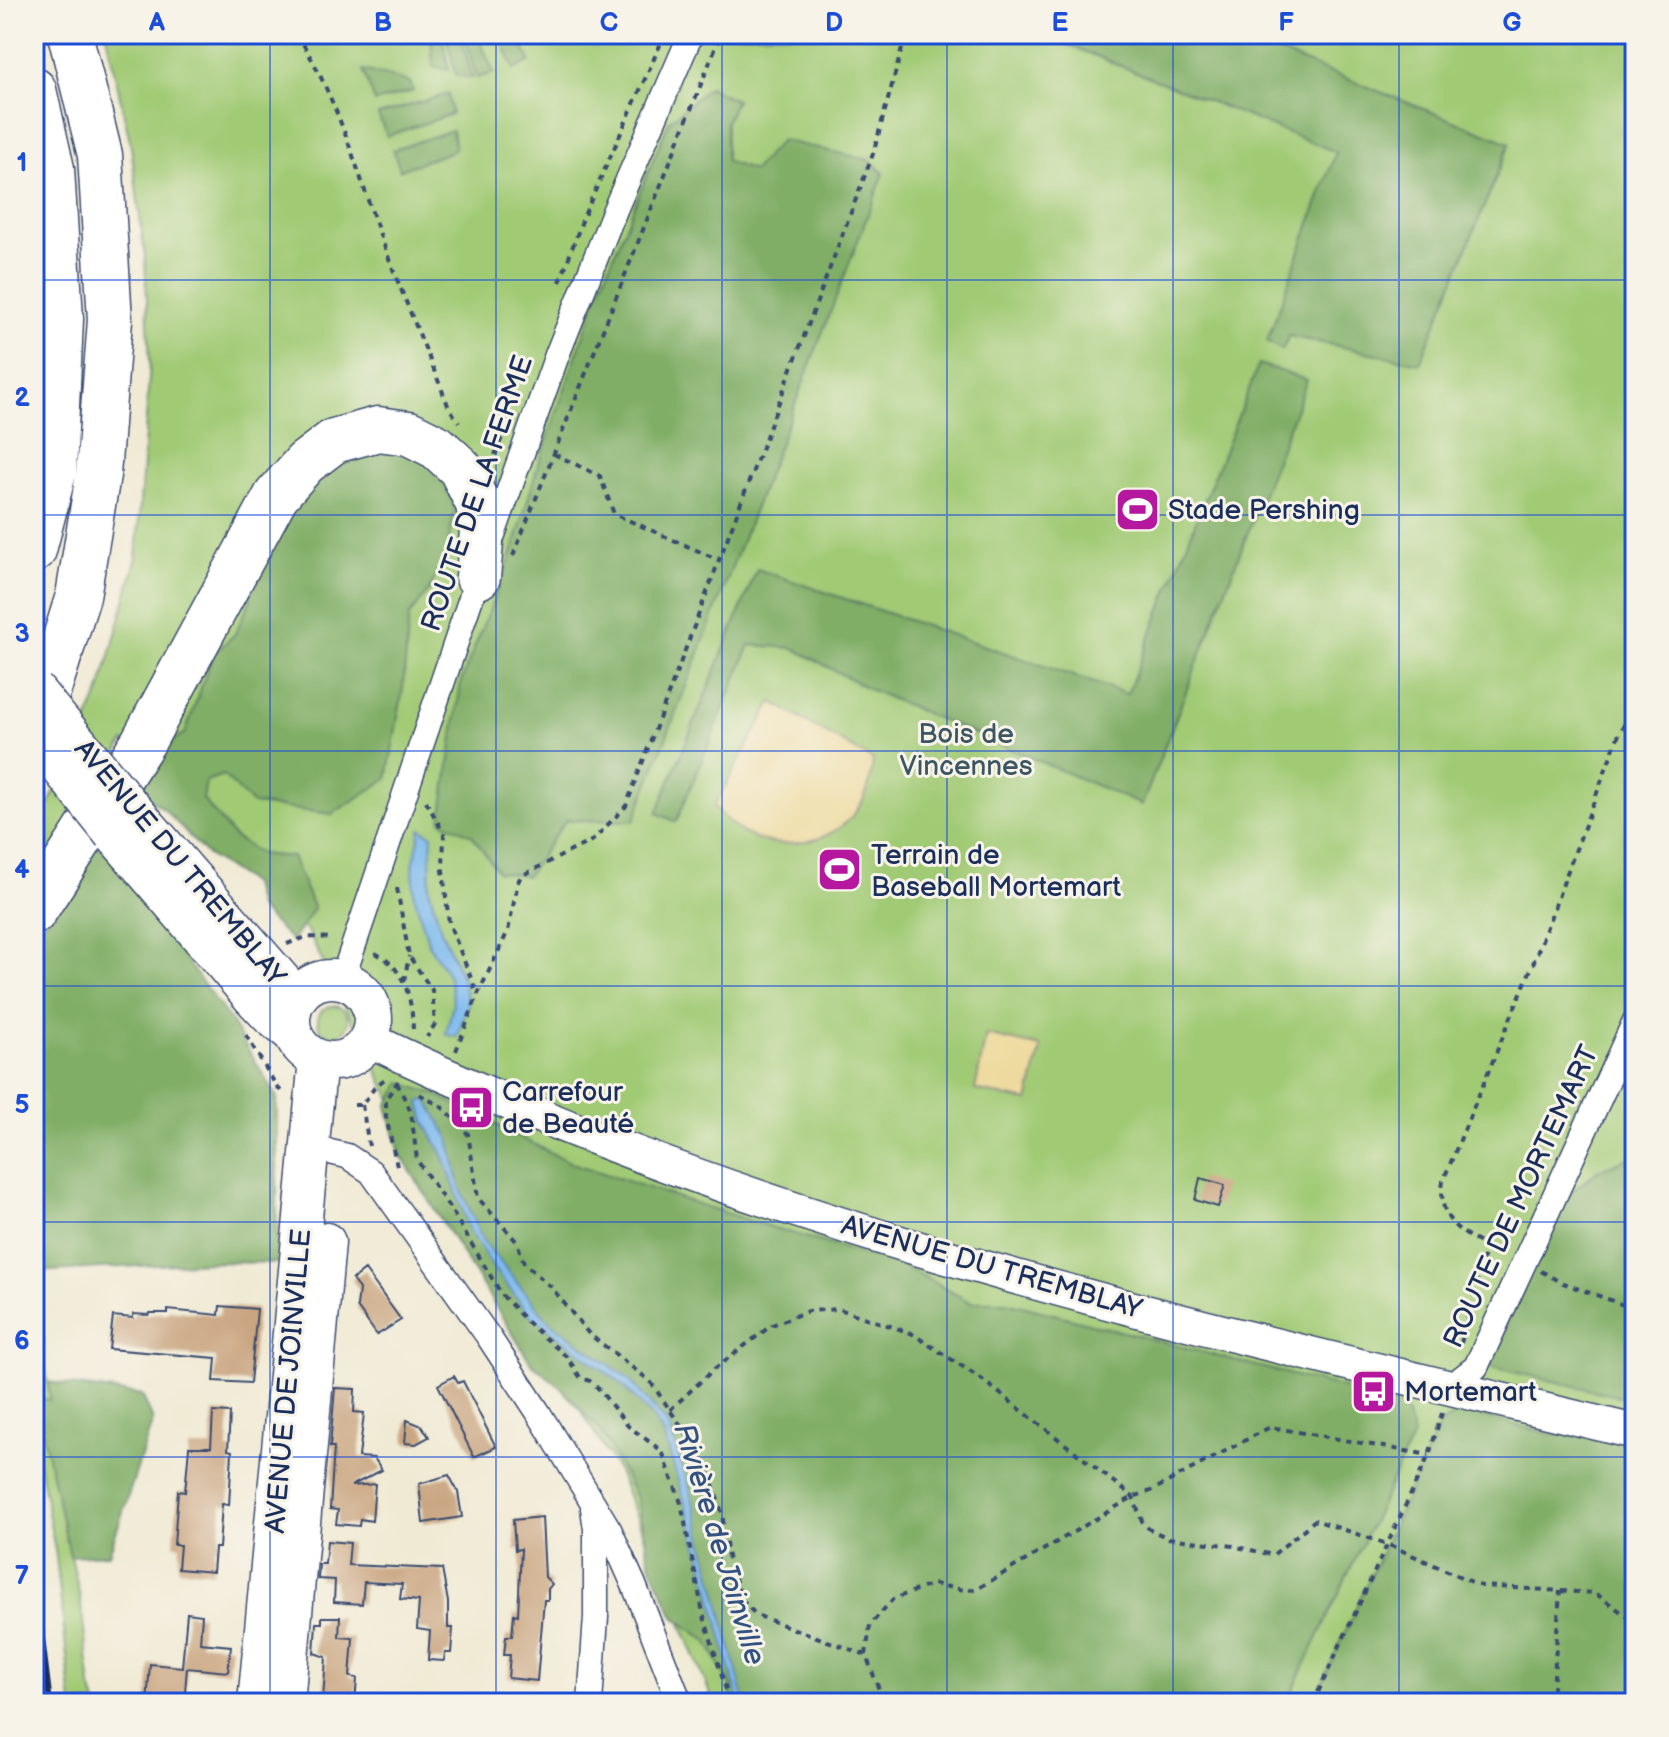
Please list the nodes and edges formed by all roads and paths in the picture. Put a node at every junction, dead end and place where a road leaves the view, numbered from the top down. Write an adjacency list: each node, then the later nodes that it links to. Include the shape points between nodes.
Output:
1 (70, 34): 16 (highway, via 100,155 110,320 98,475 78,596)
2 (297, 34): 7 (path, via 358,165 449,408)
3 (691, 34): 13 (street, ROUTE DE LA FERME, via 557,355)
4 (721, 34): 8 (path)
5 (906, 34): 12 (path, via 873,154)
6 (34, 90): 11 (highway, via 52,169 61,319 54,472)
7 (466, 432)
8 (554, 454): 12 (path, via 600,476 614,514); 13 (path)
9 (495, 455): 10 (path)
10 (508, 458)
11 (34, 550)
12 (719, 560): 27 (path, via 626,806 593,840 521,876 508,931)
13 (494, 568): 20 (highway, via 478,504 460,468 437,447 409,433 378,429 334,441 276,496 143,742); 25 (street, ROUTE DE LA FERME)
14 (34, 689): 18 (main road, AVENUE DU TREMBLAY, bridge)
15 (1635, 706): 43 (path, via 1619,734 1533,964 1443,1181 1446,1213 1460,1232 1486,1246)
16 (34, 736): 18 (main road, AVENUE DU TREMBLAY, bridge)
17 (420, 813): 27 (path, via 425,799 442,828 449,923)
18 (122, 820): 32 (main road, AVENUE DU TREMBLAY)
19 (396, 883): 24 (path)
20 (34, 912)
21 (334, 938): 22 (path, via 306,937)
22 (282, 947)
23 (368, 950): 26 (path, via 393,966)
24 (409, 956): 26 (path); 29 (path, via 432,990)
25 (342, 980): 32 (main road, via 312,984); 32 (main road, via 362,992 372,1027)
26 (404, 982): 31 (path)
27 (478, 994): 33 (path)
28 (1635, 1021): 41 (street, ROUTE DE MORTEMART)
29 (435, 1024)
30 (242, 1029): 37 (path)
31 (413, 1033)
32 (324, 1038): 33 (main road, AVENUE DU TREMBLAY); 40 (main road, AVENUE DE JOINVILLE)
33 (446, 1074): 43 (main road, AVENUE DU TREMBLAY, via 629,1152 1010,1276)
34 (397, 1083): 35 (path); 39 (path, via 388,1077); 59 (path, via 411,1112 417,1160 502,1295 567,1357 580,1377 598,1388 628,1426 662,1451 681,1503 703,1613)
35 (407, 1088)
36 (416, 1092): 44 (path, via 442,1107 468,1134 478,1198 517,1242 524,1263 589,1334 650,1381)
37 (287, 1096)
38 (354, 1105): 39 (path)
39 (362, 1105): 40 (path)
40 (337, 1150): 48 (street, via 371,1172 392,1201 513,1374); 55 (main road, AVENUE DE JOINVILLE); 56 (main road, AVENUE DE JOINVILLE)
41 (1525, 1261): 42 (path, via 1560,1282); 43 (street, ROUTE DE MORTEMART, via 1476,1367)
42 (1635, 1309)
43 (1450, 1387): 45 (main road, AVENUE DU TREMBLAY); 46 (path)
44 (670, 1410): 47 (path, via 772,1325 808,1311 839,1309 911,1333 980,1378); 54 (path, via 705,1461 742,1600 756,1615)
45 (1635, 1432)
46 (1429, 1455): 47 (path, via 1270,1427); 49 (path)
47 (1133, 1497): 49 (path, via 1142,1521 1168,1538 1273,1555 1315,1520); 54 (path, via 977,1589 933,1584 893,1599 870,1625)
48 (592, 1506): 51 (street); 52 (street, via 610,1531)
49 (1387, 1544): 50 (path, via 1481,1586); 61 (path)
50 (1560, 1591): 53 (path, via 1595,1593); 62 (path)
51 (596, 1617): 52 (street, via 602,1596 619,1586); 57 (street)
52 (644, 1617): 58 (street)
53 (1635, 1622)
54 (866, 1655): 60 (path)
55 (257, 1703)
56 (285, 1703)
57 (590, 1703)
58 (680, 1703)
59 (730, 1703)
60 (884, 1703)
61 (1313, 1703)
62 (1552, 1703)

